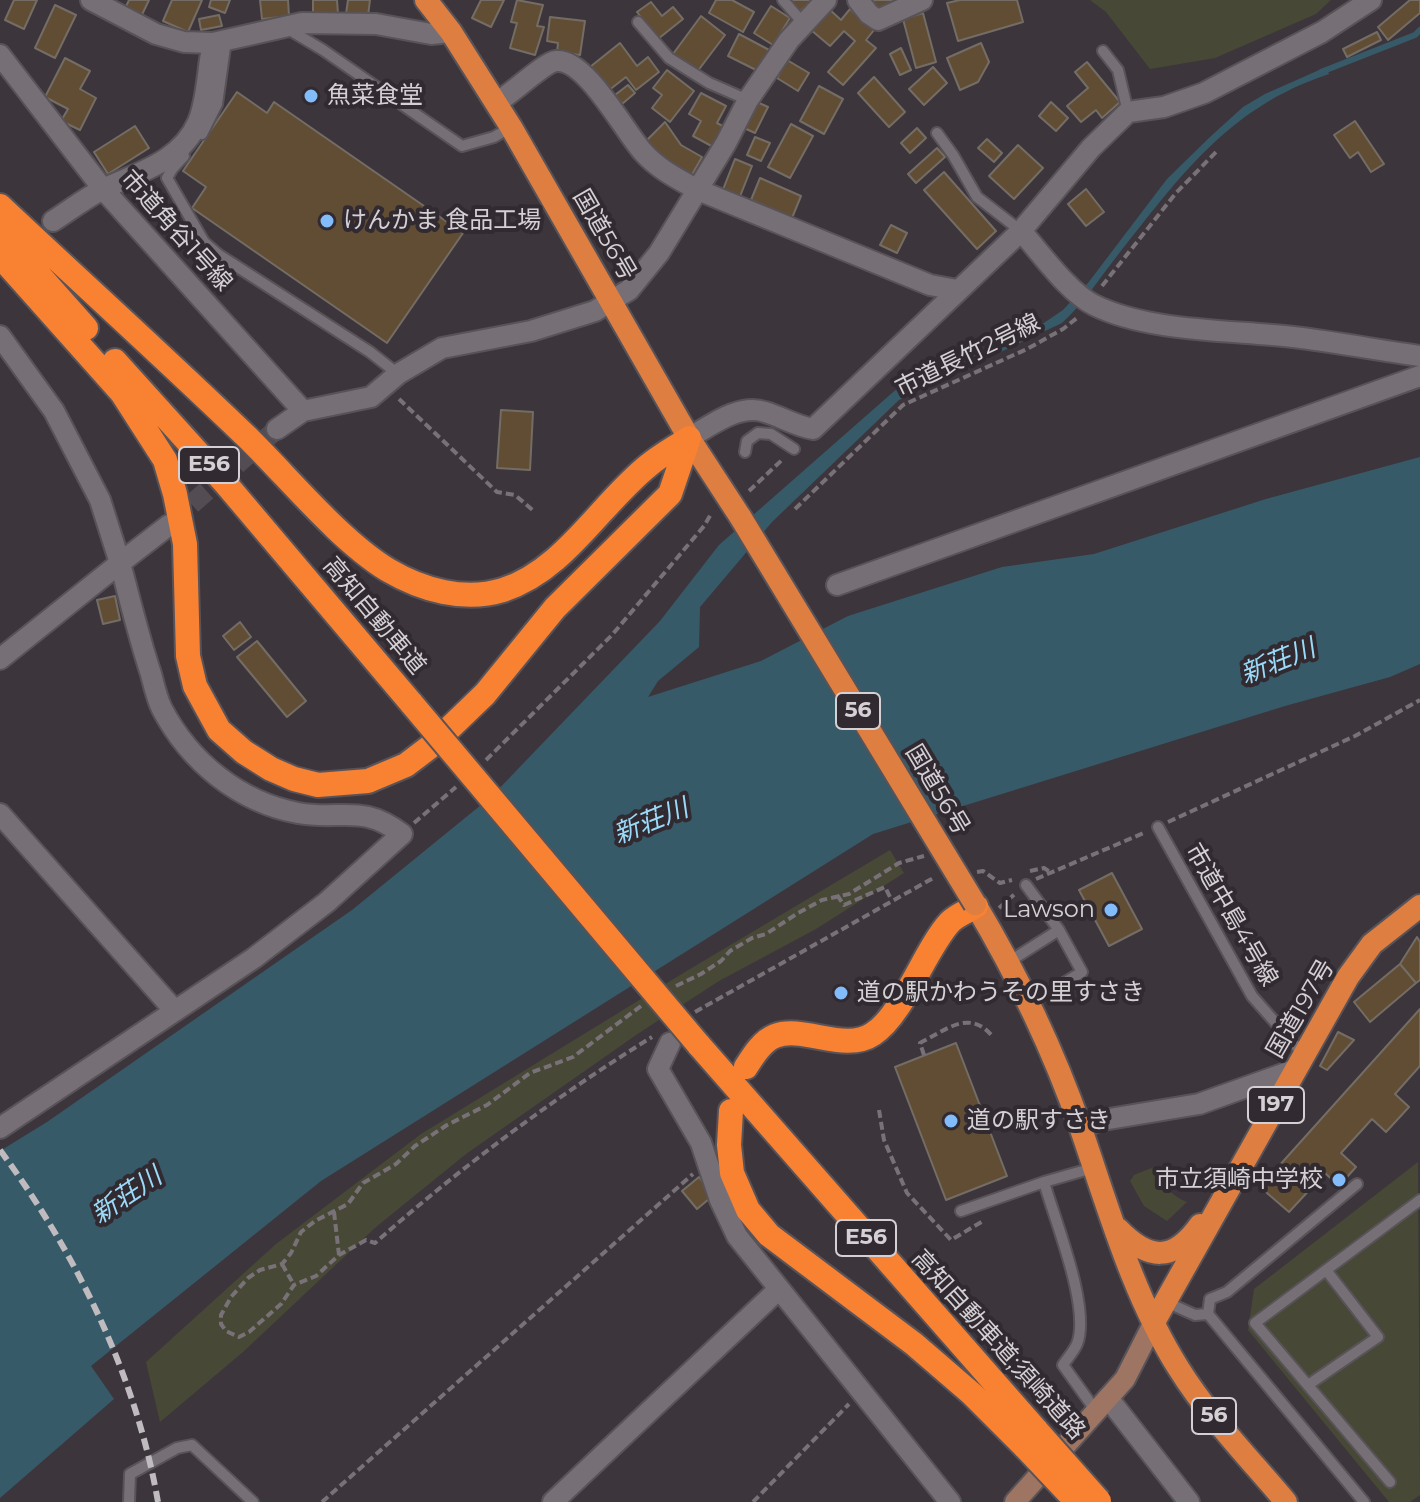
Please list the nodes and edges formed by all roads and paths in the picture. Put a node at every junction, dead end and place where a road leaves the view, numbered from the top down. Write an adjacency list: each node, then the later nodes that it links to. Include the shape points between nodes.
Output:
1 (91, 0): 12 (street, via 156,34 184,42)
2 (426, 0): 11 (highway, 国道56号 / 56)
3 (783, 0): 9 (lane)
4 (826, 0): 9 (street)
5 (858, 0): 6 (street, via 878,20)
6 (922, 0)
7 (1371, 0): 17 (street, via 1322,32 1204,93)
8 (638, 22): 15 (lane, via 669,58)
9 (803, 23): 15 (street)
10 (283, 26): 11 (street, via 376,24 431,34); 12 (street); 18 (lane, via 462,146)
11 (451, 32): 16 (highway, 国道56号 / 56)
12 (220, 42): 21 (street, via 197,124 183,144 155,168); 34 (lane, via 217,104 193,147 167,178 204,242 370,352)
13 (1103, 51): 17 (lane, via 1118,70)
14 (0, 55): 21 (street, 市道角谷1号線)
15 (748, 100): 22 (street)
16 (496, 103): 18 (highway, 国道56号 / 56); 22 (street, via 546,64 575,66 643,153)
17 (1128, 112): 26 (street)
18 (511, 127): 29 (highway, 国道56号 / 56)
19 (937, 133): 26 (lane, via 977,197)
20 (1217, 151): 30 (path, 市道長竹2号線, via 1176,193)
21 (103, 189): 24 (street); 35 (street, 市道角谷1号線)
22 (698, 190): 28 (street, via 930,285); 29 (street, via 659,253)
23 (0, 206): 37 (highway, via 366,554 436,591 484,594 527,580 648,466)
24 (53, 221)
25 (0, 231): 69 (highway, 高知自動車道 / E56, bridge, via 226,484)
26 (1021, 231): 28 (street); 30 (street)
27 (0, 256): 37 (highway, via 122,393 165,460 185,544 188,656 195,686 219,730 244,752 294,779 318,785 368,781 406,765 431,746 485,694 555,608 670,494)
28 (957, 290): 37 (street, via 813,429 747,410)
29 (612, 303): 34 (street, via 531,331 442,348); 37 (highway, 国道56号 / 56)
30 (1091, 304): 32 (street, via 1118,315 1182,327); 41 (path, 市道長竹2号線, via 1063,329 1027,349 903,405)
31 (0, 336): 45 (street, via 54,411 100,500)
32 (1420, 356)
33 (1420, 376): 46 (street)
34 (392, 380): 35 (street, via 371,397); 42 (path, via 497,492 515,495)
35 (303, 411): 36 (street)
36 (277, 429)
37 (689, 438): 60 (highway, 国道56号 / 56, bridge)
38 (794, 449): 39 (lane, via 771,434 758,433 747,441); 40 (path)
39 (745, 452)
40 (748, 492)
41 (795, 509)
42 (535, 512)
43 (711, 514): 49 (path, via 612,635)
44 (169, 525): 45 (street)
45 (120, 563): 47 (street); 53 (street, via 161,708 210,771 274,808 310,815 364,814)
46 (837, 585)
47 (0, 659)
48 (1420, 700): 52 (path, via 1355,736)
49 (485, 761)
50 (461, 782): 53 (path)
51 (0, 814): 66 (street)
52 (1158, 827): 56 (path); 71 (lane, 市道中島4号線, via 1252,996)
53 (402, 834): 66 (street, via 302,921)
54 (899, 863): 57 (path, via 859,889)
55 (937, 876): 58 (path)
56 (1026, 885): 60 (path); 61 (lane)
57 (837, 895): 58 (path, via 844,905 885,887); 63 (path, via 741,944)
58 (891, 900): 68 (path, via 707,1004)
59 (1420, 906): 71 (highway, 国道197号 / 197, via 1358,961)
60 (979, 911): 62 (highway, 国道56号 / 56); 72 (highway, via 949,923 874,1034 844,1041 775,1036)
61 (1059, 930): 62 (lane); 65 (lane, via 1082,972)
62 (1010, 961): 65 (highway, 国道56号 / 56)
63 (672, 989)
64 (650, 1001): 84 (path, via 573,1057 530,1073 415,1146 363,1183 348,1204)
65 (1031, 1003): 75 (highway, 国道56号 / 56)
66 (175, 1011): 76 (street)
67 (993, 1037): 70 (path, via 986,1028 963,1021 920,1043)
68 (664, 1039): 77 (street, via 658,1069); 87 (path, via 562,1097 375,1243 366,1240)
69 (698, 1044): 98 (highway, 高知自動車道;須崎道路 / E56)
70 (924, 1055)
71 (1300, 1062): 75 (street, via 1199,1104); 81 (highway, 国道197号 / 197)
72 (746, 1067)
73 (879, 1110): 85 (path, via 888,1152 907,1193 951,1240)
74 (731, 1111): 98 (highway, via 732,1173 738,1191 769,1235)
75 (1080, 1127): 78 (highway, 国道56号 / 56)
76 (0, 1128)
77 (707, 1162): 91 (street, via 737,1236); 102 (path)
78 (1093, 1168): 79 (lane); 86 (highway, 国道56号 / 56)
79 (1044, 1182): 83 (lane); 97 (lane, via 1077,1284 1077,1344 1063,1365)
80 (1357, 1184): 93 (lane, via 1227,1292 1210,1299)
81 (1229, 1186): 86 (highway, via 1194,1234 1174,1250 1148,1253); 92 (highway, 国道197号 / 197)
82 (1420, 1200): 89 (lane)
83 (961, 1211)
84 (334, 1212): 87 (path); 88 (path, via 301,1232)
85 (974, 1226)
86 (1115, 1227): 94 (highway, 国道56号 / 56)
87 (339, 1255): 90 (path, via 316,1276)
88 (282, 1264): 90 (path); 90 (path, via 248,1278 231,1297 221,1324 239,1337 249,1332)
89 (1326, 1270): 95 (lane, via 1378,1337); 95 (lane, via 1255,1323)
90 (294, 1285)
91 (779, 1289): 96 (street); 103 (street)
92 (1166, 1302): 93 (lane, via 1195,1315); 94 (highway, 国道197号 / 197)
93 (1208, 1314): 111 (lane)
94 (1154, 1322): 97 (main road, via 1125,1379); 110 (highway, 国道56号 / 56, via 1199,1397)
95 (1308, 1385): 99 (lane)
96 (861, 1392): 104 (path); 105 (street)
97 (1102, 1405): 106 (main road); 109 (street)
98 (1032, 1439): 107 (highway, bridge); 108 (highway, 高知自動車道;須崎道路 / E56, bridge)
99 (1390, 1482)
100 (129, 1502): 101 (lane, via 130,1474 192,1445)
101 (253, 1502)
102 (322, 1502)
103 (553, 1502)
104 (753, 1502)
105 (950, 1502)
106 (1015, 1502)
107 (1077, 1502)
108 (1099, 1502)
109 (1189, 1502)
110 (1286, 1502)
111 (1364, 1502)

